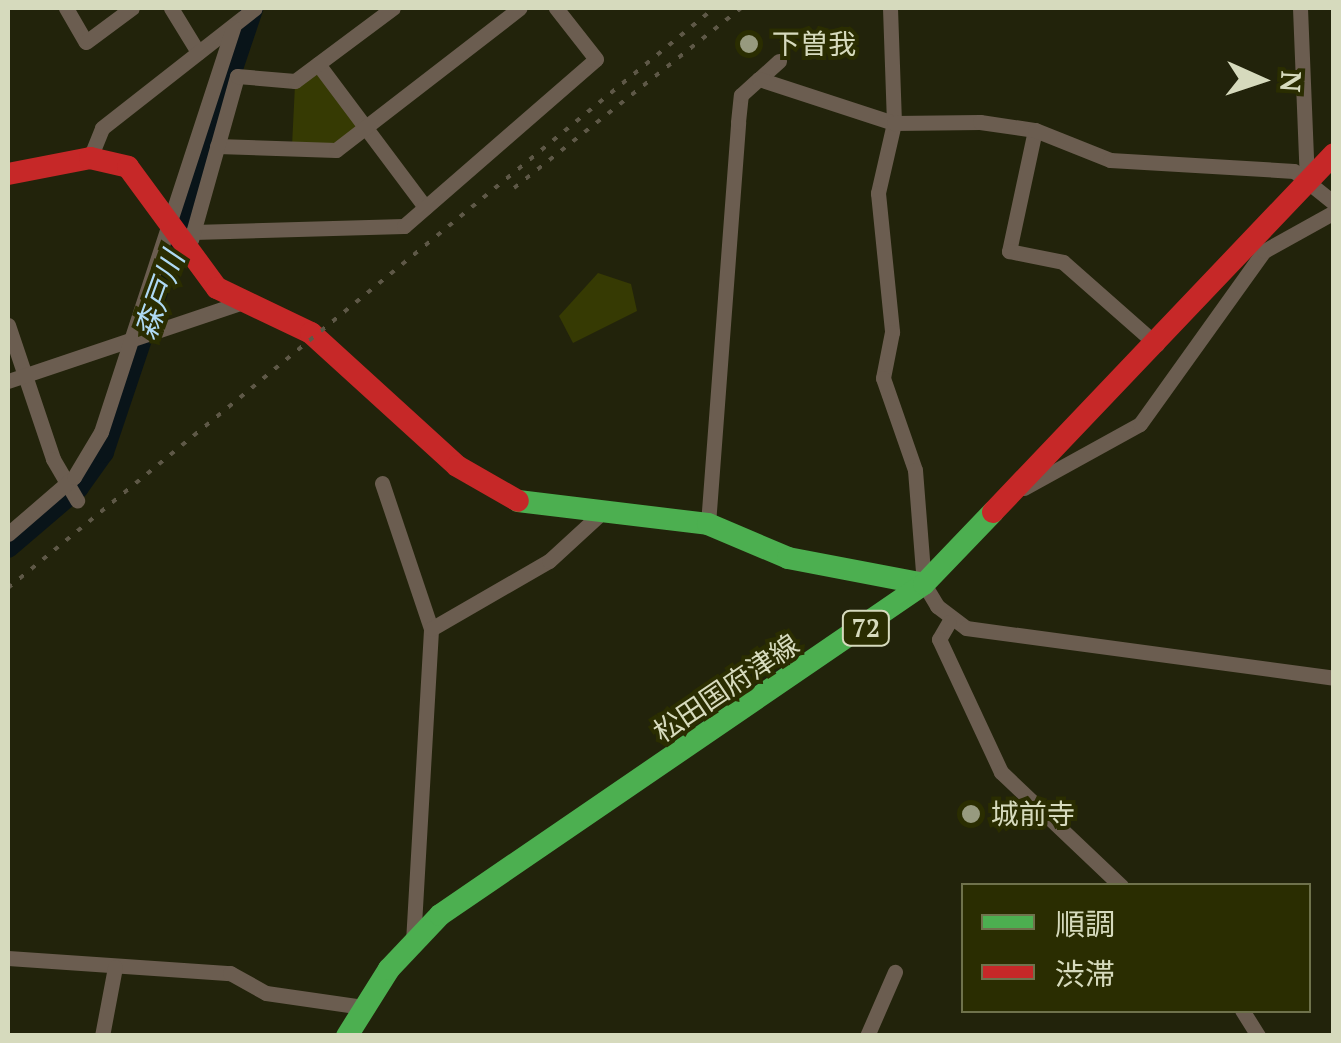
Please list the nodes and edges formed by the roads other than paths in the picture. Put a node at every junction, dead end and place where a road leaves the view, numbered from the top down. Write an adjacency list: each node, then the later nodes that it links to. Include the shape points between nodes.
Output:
1 (66, 8): 2 (street, via 86,42)
2 (132, 8)
3 (171, 8): 11 (street)
4 (256, 8): 10 (street)
5 (394, 8): 13 (street)
6 (520, 8): 16 (street)
7 (556, 8): 24 (street, via 596,59)
8 (890, 8): 15 (street)
9 (1300, 8): 22 (street)
10 (236, 23): 11 (street); 26 (street)
11 (198, 52): 20 (street, via 102,128)
12 (779, 61): 14 (street)
13 (318, 64): 16 (street); 18 (street, via 295,80 237,76)
14 (759, 79): 15 (street); 37 (street, via 741,94 729,130)
15 (894, 124): 17 (street); 39 (street, via 878,193 892,332 882,378 915,470)
16 (367, 130): 18 (street, via 336,150); 24 (street)
17 (1035, 130): 22 (street, via 1110,160 1294,171); 30 (street, via 1009,251 1063,262)
18 (217, 146): 26 (street)
19 (1334, 154): 22 (main road, 松田国府津線 / 72)
20 (90, 158): 21 (main road); 26 (main road, via 128,166)
21 (8, 174)
22 (1307, 184): 23 (street); 30 (main road, 松田国府津線 / 72)
23 (1334, 203)
24 (425, 207): 26 (street, via 404,226)
25 (1334, 212): 34 (street, via 1264,251 1140,424)
26 (185, 233): 27 (main road); 29 (street)
27 (238, 304): 29 (street); 36 (main road, via 311,333 493,491 529,507)
28 (8, 325): 31 (street)
29 (136, 337): 31 (street); 35 (street, via 101,432)
30 (1157, 345): 34 (main road, 松田国府津線 / 72)
31 (25, 375): 32 (street); 35 (street)
32 (8, 381)
33 (382, 483): 41 (street)
34 (1023, 488): 39 (main road, 松田国府津線 / 72)
35 (69, 492): 38 (street)
36 (598, 517): 37 (main road); 41 (street, via 550,561)
37 (708, 524): 39 (main road, via 788,558)
38 (8, 534)
39 (924, 584): 40 (street); 44 (main road, 松田国府津線 / 72)
40 (949, 622): 42 (street); 43 (street, via 939,639 1001,772)
41 (431, 628): 44 (street)
42 (1334, 678)
43 (1118, 883)
44 (414, 942): 48 (main road, 松田国府津線 / 72)
45 (8, 958): 46 (street)
46 (115, 968): 48 (street, via 230,973 266,993); 50 (street)
47 (895, 972): 52 (street)
48 (363, 1008): 51 (main road, 松田国府津線 / 72)
49 (1244, 1013): 53 (street)
50 (102, 1036)
51 (347, 1036)
52 (867, 1036)
53 (1258, 1036)

